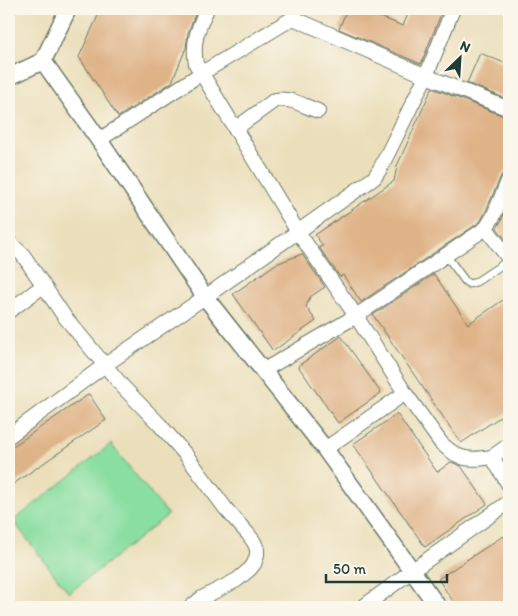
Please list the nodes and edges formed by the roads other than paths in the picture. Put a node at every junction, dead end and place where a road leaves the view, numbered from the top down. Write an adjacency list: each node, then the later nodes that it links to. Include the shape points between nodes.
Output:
1 (206, 9): 6 (street, via 195,46 196,64)
2 (453, 9): 7 (street)
3 (66, 10): 5 (street)
4 (295, 13): 6 (street); 7 (street)
5 (43, 61): 8 (street); 12 (street)
6 (202, 73): 11 (street); 12 (street)
7 (426, 76): 9 (street); 15 (street, via 374,178)
8 (9, 77)
9 (509, 109)
10 (318, 111): 11 (street, via 291,100 275,100)
11 (235, 129): 15 (street)
12 (99, 140): 20 (street)
13 (509, 179): 14 (street)
14 (486, 228): 17 (street); 18 (street)
15 (298, 232): 20 (street); 22 (street)
16 (9, 242): 19 (street, via 23,255)
17 (446, 255): 18 (lane, via 469,284); 22 (street)
18 (509, 260)
19 (43, 286): 21 (street); 23 (street)
20 (205, 297): 23 (street); 24 (street)
21 (9, 311)
22 (356, 316): 24 (street); 25 (street)
23 (105, 365): 26 (street); 33 (street, via 186,455 257,549 254,564 246,573)
24 (264, 370): 28 (street)
25 (405, 393): 28 (street); 29 (street, via 448,450 464,459)
26 (9, 436)
27 (509, 445): 29 (street)
28 (325, 449): 32 (street)
29 (492, 457): 30 (street)
30 (509, 485)
31 (509, 502): 32 (street)
32 (412, 570): 34 (street); 35 (street)
33 (191, 607)
34 (363, 607)
35 (438, 607)

